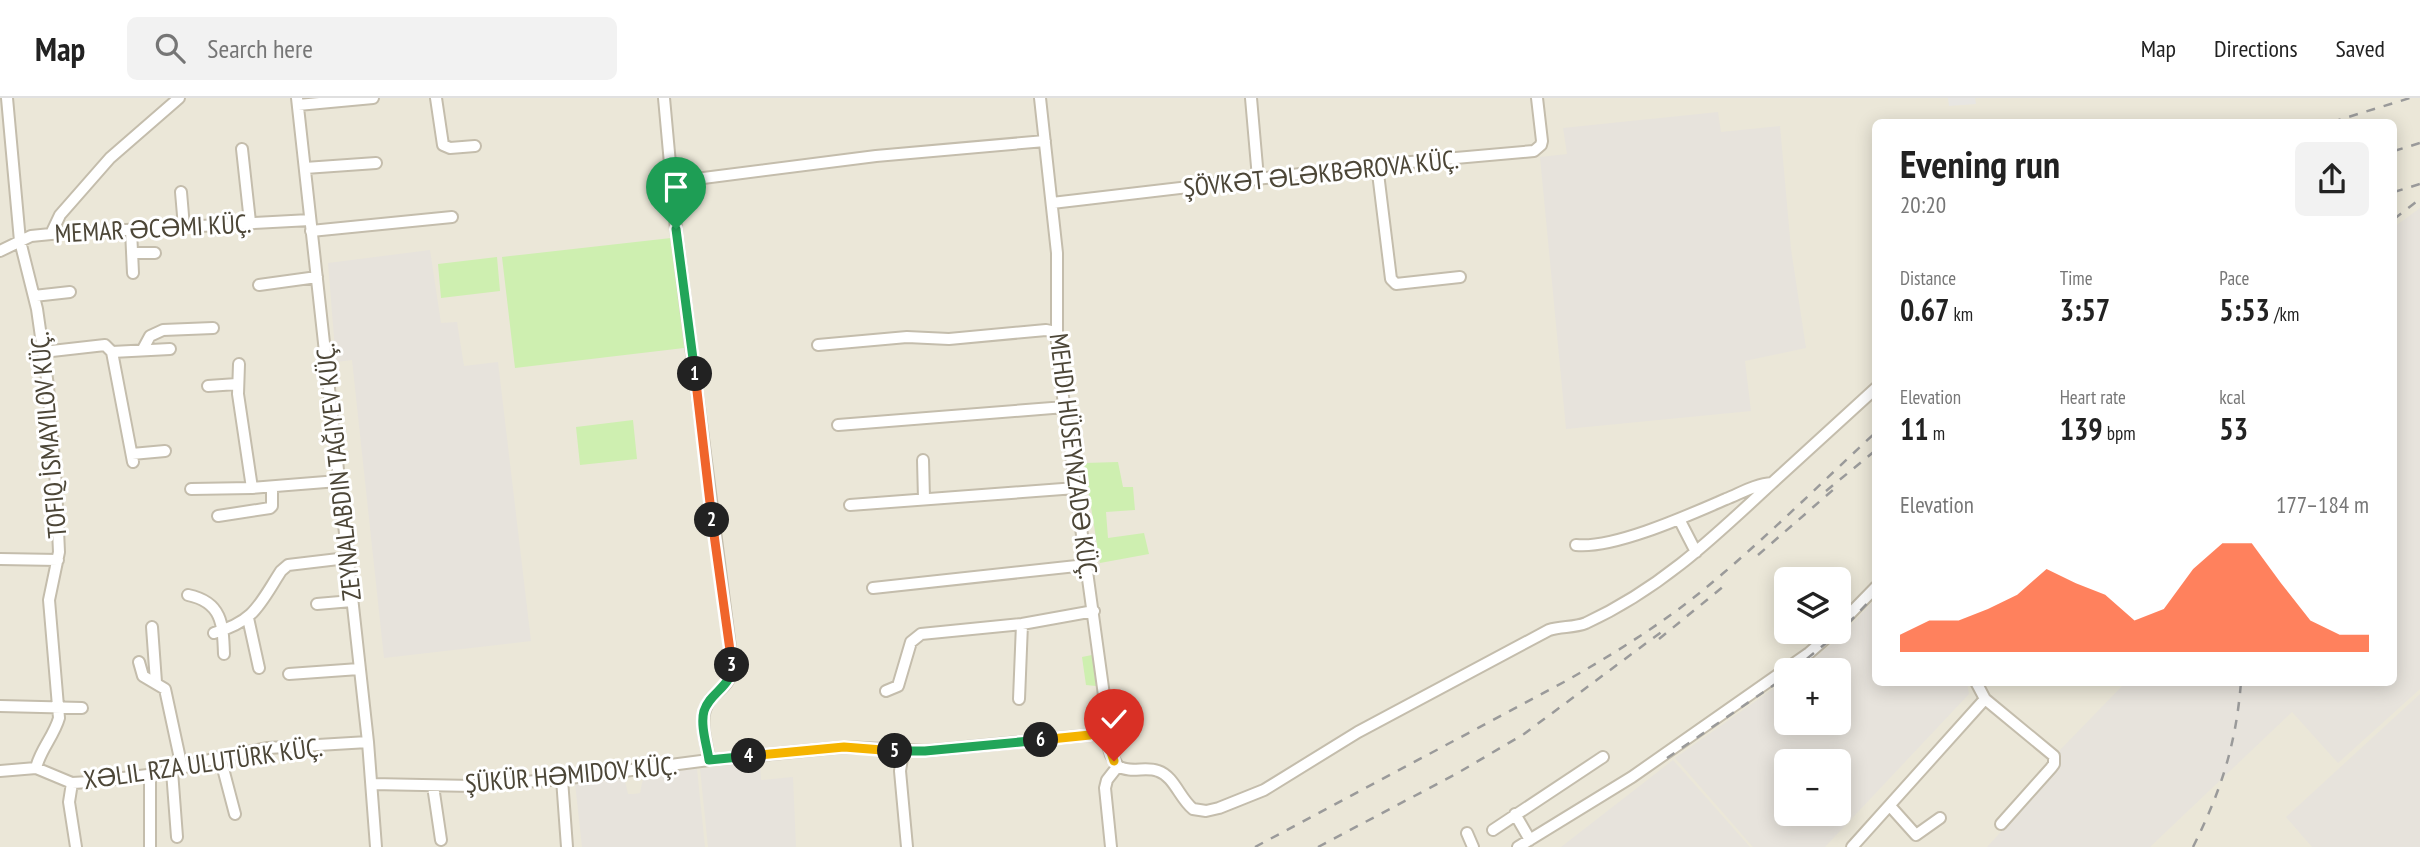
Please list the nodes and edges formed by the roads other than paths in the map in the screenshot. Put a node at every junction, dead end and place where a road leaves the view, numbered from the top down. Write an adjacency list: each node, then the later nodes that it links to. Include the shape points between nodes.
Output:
1 (7, 98): 13 (street)
2 (179, 98): 27 (street, via 110,158 60,215)
3 (373, 98): 9 (street)
4 (436, 98): 11 (street, via 443,145)
5 (664, 98): 19 (street)
6 (1040, 98): 10 (street, MEHDI HÜSEYNZADƏ KÜÇ.)
7 (1251, 98): 18 (street)
8 (1536, 98): 16 (street, ŞÖVKƏT ƏLƏKBƏROVA KÜÇ., via 1542,141 1534,150)
9 (298, 102): 17 (street)
10 (1045, 141): 19 (street, via 876,156); 21 (street, MEHDI HÜSEYNZADƏ KÜÇ.)
11 (475, 146)
12 (242, 149): 23 (street)
13 (12, 153): 14 (street); 28 (street)
14 (0, 154)
15 (376, 163): 17 (street)
16 (1377, 165): 18 (street, ŞÖVKƏT ƏLƏKBƏROVA KÜÇ.); 34 (street, via 1391,279 1396,284)
17 (305, 168): 24 (street)
18 (1258, 178): 21 (street, ŞÖVKƏT ƏLƏKBƏROVA KÜÇ.)
19 (671, 182): 99 (street, via 732,663 732,675 704,712)
20 (181, 192): 25 (street)
21 (1052, 204): 39 (street, MEHDI HÜSEYNZADƏ KÜÇ., via 1058,253)
22 (452, 217): 24 (street, MEMAR ƏCƏMI KÜÇ.)
23 (250, 222): 24 (street, MEMAR ƏCƏMI KÜÇ.); 25 (street, MEMAR ƏCƏMI KÜÇ.)
24 (311, 226): 33 (street)
25 (184, 227): 26 (street, MEMAR ƏCƏMI KÜÇ.)
26 (131, 230): 27 (street, MEMAR ƏCƏMI KÜÇ.); 30 (street)
27 (51, 234): 28 (street, MEMAR ƏCƏMI KÜÇ.)
28 (20, 241): 29 (street, MEMAR ƏCƏMI KÜÇ.); 37 (street)
29 (0, 251)
30 (132, 253): 31 (street); 32 (street)
31 (155, 253)
32 (133, 273)
33 (317, 277): 35 (street); 53 (street)
34 (1460, 277)
35 (260, 285)
36 (70, 292): 37 (street)
37 (34, 296): 43 (street)
38 (213, 328): 41 (street, via 163,330 150,336)
39 (1056, 332): 40 (street); 49 (street, MEHDI HÜSEYNZADƏ KÜÇ.)
40 (818, 345)
41 (143, 349): 42 (street); 44 (street)
42 (170, 349)
43 (43, 352): 44 (street, via 105,345); 67 (street)
44 (112, 352): 51 (street, via 132,458)
45 (239, 364): 46 (street)
46 (237, 384): 47 (street); 56 (street)
47 (208, 386)
48 (1872, 392): 54 (street)
49 (1065, 407): 50 (street); 57 (street, MEHDI HÜSEYNZADƏ KÜÇ.)
50 (838, 425)
51 (165, 450)
52 (923, 460): 59 (street)
53 (338, 481): 55 (street); 65 (street)
54 (1772, 483): 62 (street); 64 (street)
55 (272, 487): 56 (street); 61 (street, via 270,508)
56 (252, 488): 58 (street)
57 (1076, 488): 59 (street); 68 (street, MEHDI HÜSEYNZADƏ KÜÇ.)
58 (191, 489)
59 (924, 499): 60 (street)
60 (850, 505)
61 (218, 516)
62 (1679, 519): 63 (street, via 1609,542); 64 (street)
63 (1576, 545)
64 (1696, 552): 100 (street, via 1656,584 1584,624 1549,630 1358,732 1274,785 1219,808 1193,809 1160,771)
65 (347, 558): 72 (street); 76 (street, via 288,565)
66 (0, 559): 67 (street)
67 (58, 560): 92 (street, via 49,600)
68 (1086, 565): 69 (street); 74 (street, MEHDI HÜSEYNZADƏ KÜÇ.)
69 (873, 588)
70 (1872, 591): 75 (street)
71 (188, 596): 79 (street, via 212,606)
72 (352, 601): 73 (street); 84 (street)
73 (317, 604)
74 (1094, 611): 77 (street); 94 (street, MEHDI HÜSEYNZADƏ KÜÇ., via 1107,717)
75 (1851, 613)
76 (248, 618): 79 (street); 83 (street)
77 (1022, 624): 88 (street, via 921,634 911,642 898,686); 89 (street)
78 (152, 627): 86 (street)
79 (218, 631): 81 (street)
80 (1818, 644): 118 (street, via 1632,777)
81 (224, 654)
82 (139, 662): 86 (street, via 143,676)
83 (259, 668)
84 (359, 669): 85 (street); 95 (street)
85 (289, 674)
86 (156, 682): 102 (street, via 165,689)
87 (1978, 686): 90 (street)
88 (886, 691)
89 (1019, 699)
90 (1985, 699): 109 (street); 113 (street, via 2055,760)
91 (0, 706): 92 (street)
92 (60, 708): 93 (street); 101 (street, via 57,727)
93 (82, 708)
94 (1103, 729): 96 (street, ŞÜKÜR HƏMIDOV KÜÇ., via 1090,735); 100 (street)
95 (368, 742): 97 (street, XƏLIL RZA ULUTÜRK KÜÇ., via 268,748); 107 (street)
96 (903, 752): 99 (street, ŞÜKÜR HƏMIDOV KÜÇ., via 863,746); 123 (street, via 900,771)
97 (220, 757): 102 (street, XƏLIL RZA ULUTÜRK KÜÇ.); 110 (street)
98 (1603, 757): 111 (street)
99 (709, 760): 105 (street, ŞÜKÜR HƏMIDOV KÜÇ.)
100 (1118, 766): 124 (street, via 1105,788)
101 (36, 768): 103 (street, XƏLIL RZA ULUTÜRK KÜÇ.); 106 (street, XƏLIL RZA ULUTÜRK KÜÇ.)
102 (177, 770): 104 (street, XƏLIL RZA ULUTÜRK KÜÇ.); 116 (street)
103 (0, 771)
104 (150, 775): 106 (street, XƏLIL RZA ULUTÜRK KÜÇ.); 120 (street)
105 (562, 779): 108 (street, ŞÜKÜR HƏMIDOV KÜÇ.); 122 (street)
106 (72, 783): 119 (street, via 69,802)
107 (372, 784): 108 (street, ŞÜKÜR HƏMIDOV KÜÇ.); 121 (street)
108 (433, 786): 117 (street)
109 (1889, 806): 112 (street, via 1916,835); 127 (street)
110 (235, 814)
111 (1515, 814): 114 (street); 118 (street)
112 (1940, 818)
113 (2001, 824)
114 (1493, 830)
115 (1467, 833): 125 (street)
116 (177, 837)
117 (441, 840)
118 (1530, 840): 126 (street)
119 (76, 847)
120 (150, 847)
121 (376, 847)
122 (567, 847)
123 (907, 847)
124 (1111, 847)
125 (1473, 847)
126 (1518, 847)
127 (1852, 847)

